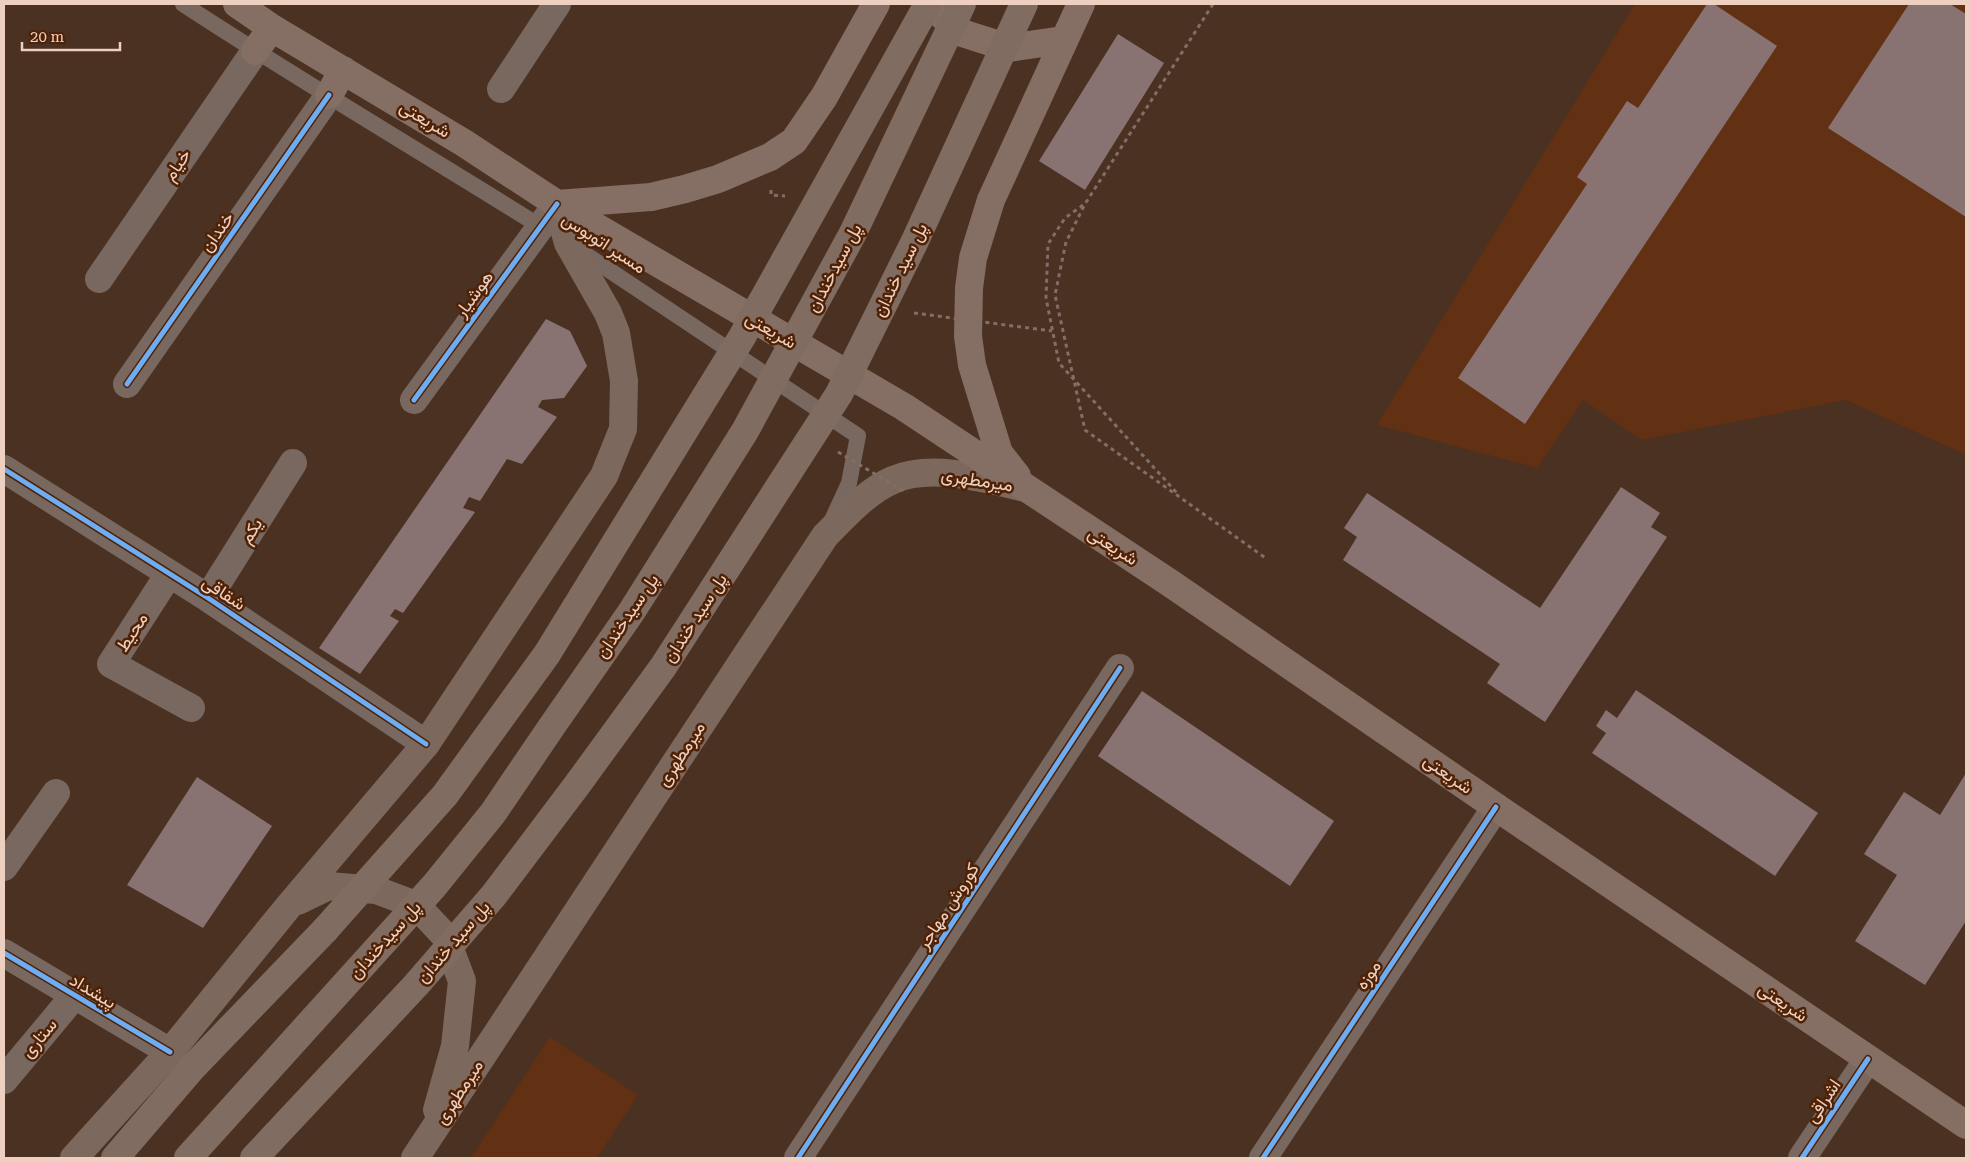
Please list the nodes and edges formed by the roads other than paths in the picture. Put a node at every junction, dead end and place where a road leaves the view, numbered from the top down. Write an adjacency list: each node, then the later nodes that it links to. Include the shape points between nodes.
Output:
1 (183, 4): 11 (lane, مسیر اتوبوس)
2 (237, 4): 9 (main road, شریعتی)
3 (557, 4): 13 (street)
4 (876, 4): 15 (main road, via 824,97 799,134 770,157 685,189 651,196)
5 (929, 4): 10 (main road, via 962,33 1009,48); 42 (highway, bridge, via 742,337 547,654 445,795 325,930 193,1067)
6 (962, 4): 43 (highway, پل سیدخندان, bridge, via 853,234 745,432 632,611 493,813 434,886)
7 (1024, 4): 44 (highway, پل سید خندان, bridge, via 914,243 839,394 663,667 494,895 416,985)
8 (1080, 4): 10 (main road)
9 (272, 28): 11 (main road); 12 (main road, شریعتی)
10 (1063, 40): 23 (main road, via 990,200 968,288 972,365 999,453)
11 (255, 52): 14 (lane, مسیر اتوبوس); 18 (street, خیام)
12 (343, 70): 14 (main road); 15 (main road, شریعتی, via 464,142)
13 (501, 89)
14 (329, 95): 16 (lane, مسیر اتوبوس); 19 (street, خندان)
15 (557, 204): 16 (street, هوشیار); 17 (main road); 23 (main road, شریعتی, via 904,407)
16 (541, 226): 17 (lane, مسیر اتوبوس); 20 (street, هوشیار)
17 (568, 243): 24 (lane, مسیر اتوبوس, via 858,436 849,483); 29 (main road, via 616,333 624,381 623,429 604,476)
18 (99, 279)
19 (127, 384)
20 (414, 400)
21 (293, 463): 26 (street, یکم)
22 (4, 470): 25 (street, شقاقی)
23 (1026, 488): 24 (main road, میرمطهری, via 967,474 926,473 894,479 874,491); 31 (main road, شریعتی)
24 (825, 536): 40 (main road, میرمطهری)
25 (169, 574): 26 (street, شقاقی); 28 (street, محیط, via 111,664)
26 (208, 598): 29 (street, شقاقی)
27 (1120, 668): 45 (street, کوروش مهاجر)
28 (192, 708)
29 (426, 744): 33 (main road)
30 (56, 794): 32 (street)
31 (1496, 807): 37 (main road, شریعتی); 46 (street, موزه)
32 (4, 867)
33 (288, 907): 36 (main road); 40 (main road, via 330,886 376,890 416,905 445,936 462,981 455,1046)
34 (4, 953): 35 (street, پیشداد)
35 (74, 996): 36 (street, پیشداد); 38 (street, ستاری)
36 (170, 1052): 41 (main road)
37 (1868, 1059): 39 (main road, شریعتی); 47 (street, اشراقی)
38 (4, 1080)
39 (1966, 1125)
40 (422, 1148)
41 (74, 1158)
42 (115, 1158)
43 (188, 1158)
44 (254, 1158)
45 (798, 1158)
46 (1263, 1158)
47 (1802, 1158)

